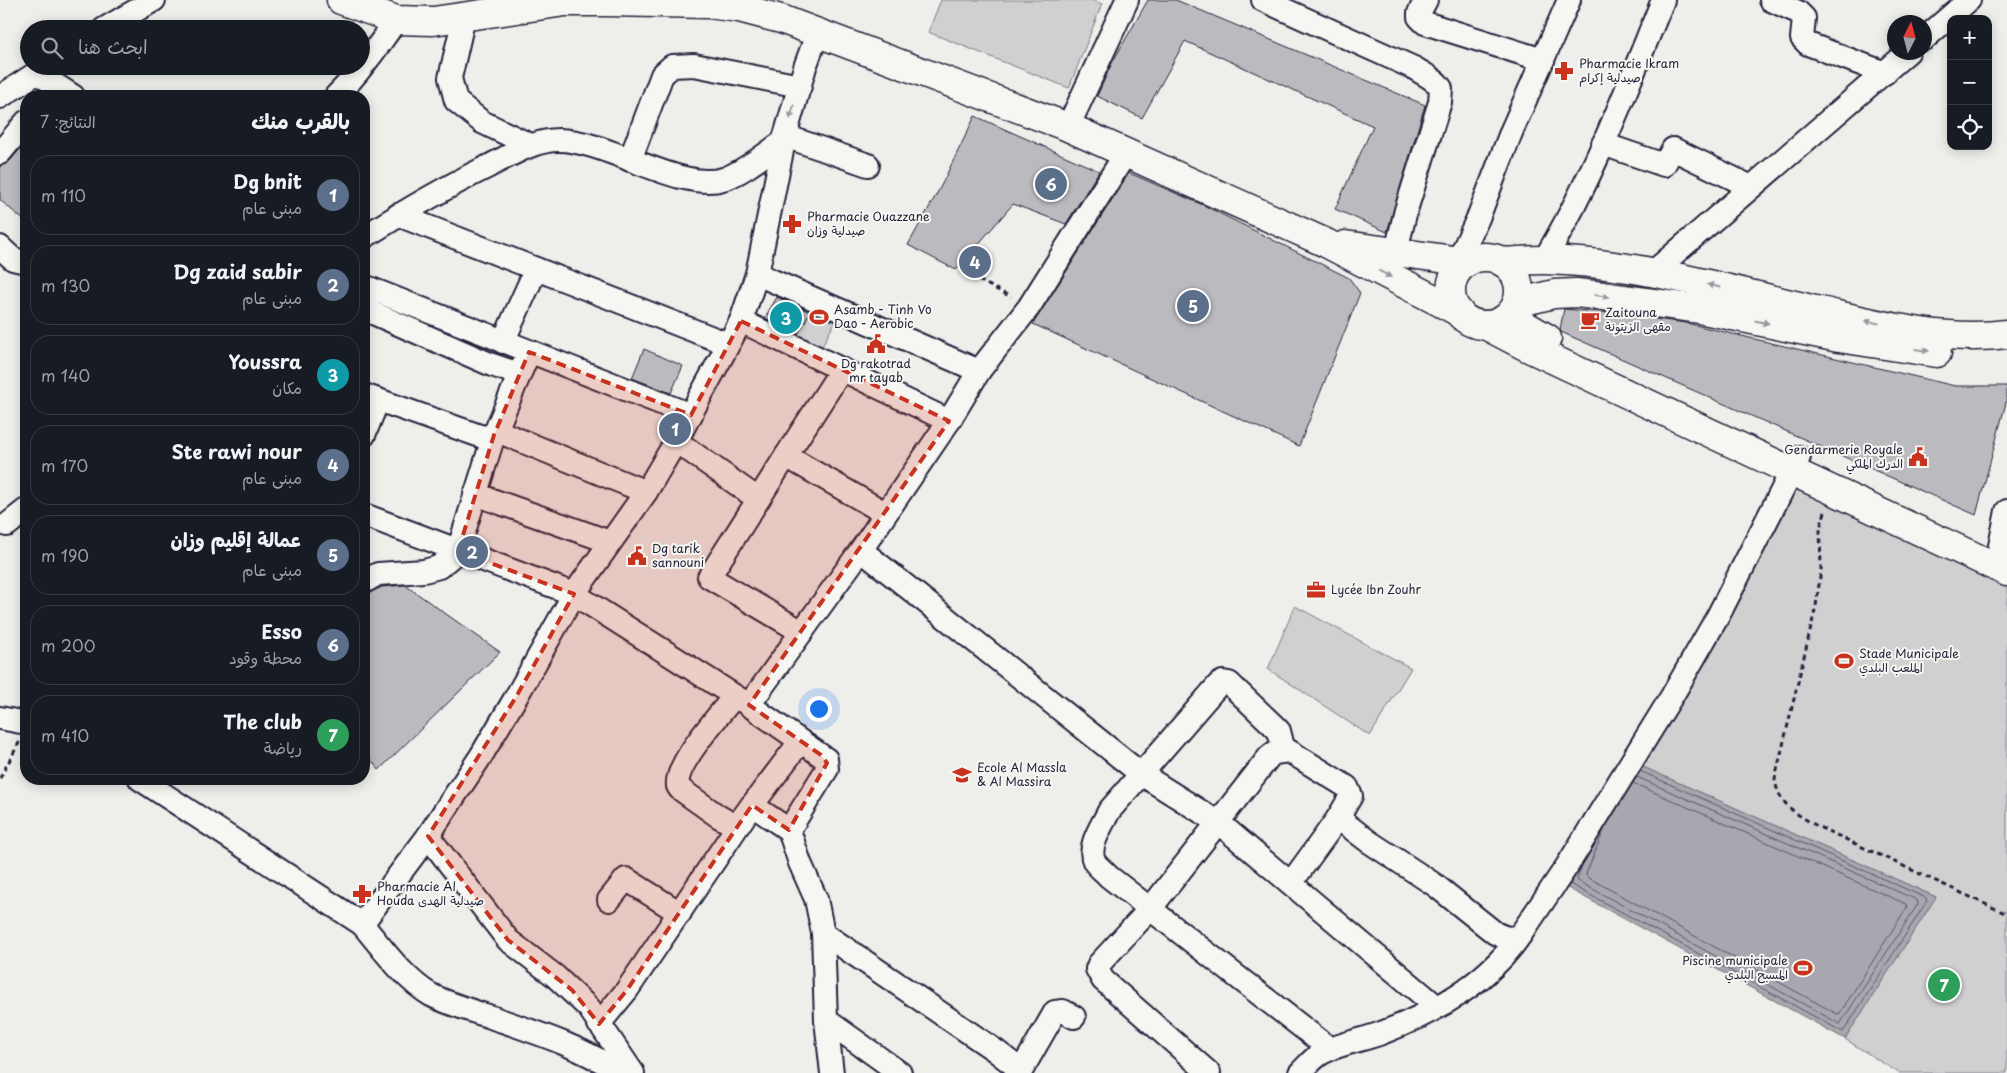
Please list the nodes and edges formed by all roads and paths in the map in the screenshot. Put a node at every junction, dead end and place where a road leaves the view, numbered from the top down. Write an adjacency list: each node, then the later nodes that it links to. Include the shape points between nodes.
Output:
1 (154, 0): 13 (street, via 138,10)
2 (341, 0): 15 (main road)
3 (1127, 0): 29 (street)
4 (1263, 0): 43 (street, via 1414,68 1439,85 1442,92 1440,102)
5 (1426, 0): 19 (street, via 1419,13 1425,23)
6 (1569, 0): 19 (street)
7 (1663, 0): 32 (street)
8 (1771, 0): 21 (street, via 1804,18 1802,38 1808,44)
9 (1969, 0): 17 (street)
10 (606, 1): 11 (main road); 14 (main road, via 565,2)
11 (743, 4): 12 (main road)
12 (779, 10): 16 (main road)
13 (117, 16)
14 (464, 17): 15 (main road, via 433,21); 33 (street, via 450,78 456,102 482,122)
15 (396, 20): 18 (street)
16 (818, 32): 24 (street); 29 (main road)
17 (1932, 32)
18 (370, 58)
19 (1543, 60): 46 (street, via 1512,130)
20 (1899, 60): 21 (street)
21 (1884, 73): 38 (street)
22 (357, 75): 26 (street)
23 (52, 83): 25 (street)
24 (800, 86): 31 (street, one-way to 31); 36 (street, via 694,65 672,66 662,75)
25 (26, 90)
26 (342, 90)
27 (20, 92): 28 (street)
28 (0, 97)
29 (1068, 127): 35 (main road)
30 (20, 129): 34 (street)
31 (785, 139): 36 (street, via 723,179 711,181 685,177); 37 (street); 50 (street)
32 (1603, 144): 38 (street, via 1664,165 1673,149); 44 (street)
33 (530, 145): 36 (street, via 574,141); 39 (street)
34 (0, 152)
35 (1126, 153): 41 (main road); 64 (street, via 1029,307)
36 (630, 160)
37 (868, 165)
38 (1751, 187): 49 (street)
39 (398, 215): 40 (street); 48 (street)
40 (370, 233)
41 (1326, 243): 43 (main road); 55 (main road, one-way to 55)
42 (0, 246): 45 (street, via 13,259)
43 (1396, 251): 46 (main road)
44 (1544, 260): 47 (main road); 49 (main road)
45 (20, 261)
46 (1463, 262): 47 (main road, via 1491,258); 55 (main road, via 1452,291 1453,302)
47 (1502, 262): 56 (main road, via 1517,280 1519,291)
48 (536, 269): 59 (street); 60 (street)
49 (1652, 272): 58 (main road, one-way to 49, via 1962,337 1926,333)
50 (757, 274): 57 (street); 64 (street)
51 (971, 276): 53 (path)
52 (370, 288): 59 (street)
53 (1003, 292)
54 (370, 312): 65 (street)
55 (1459, 312): 56 (main road, via 1475,324)
56 (1504, 314): 62 (main road, one-way to 62, via 1554,294 1576,293 1699,310 1839,338 1959,356); 72 (main road, via 1529,348)
57 (741, 321): 60 (street); 63 (street)
58 (2007, 334)
59 (504, 342): 61 (street)
60 (728, 344): 67 (street)
61 (529, 352): 65 (street); 67 (street)
62 (2007, 353)
63 (842, 370): 68 (street); 71 (street)
64 (979, 371): 68 (street)
65 (519, 374): 69 (street)
66 (371, 398): 69 (street, via 483,437)
67 (691, 415): 70 (street)
68 (949, 421): 78 (street)
69 (494, 435): 74 (street, via 502,433); 75 (street)
70 (676, 441): 74 (street); 76 (street)
71 (786, 456): 76 (street); 78 (street)
72 (1796, 464): 73 (main road); 85 (main road); 110 (street, via 1677,688)
73 (1831, 490): 85 (main road); 107 (path, via 1820,528 1821,570 1816,606 1775,779 1778,796 1794,812 1819,827)
74 (646, 492): 82 (street)
75 (475, 494): 82 (street); 84 (street)
76 (758, 499): 88 (street, via 709,577)
77 (2007, 510): 85 (street)
78 (885, 514): 83 (street)
79 (20, 515): 81 (street)
80 (370, 517): 84 (street)
81 (7, 525)
82 (610, 542): 87 (street)
83 (861, 550): 88 (street); 95 (street)
84 (458, 551): 86 (street, via 439,567 378,574); 87 (street)
85 (2004, 560)
86 (370, 579)
87 (574, 594): 89 (street); 102 (street, via 511,706)
88 (802, 632): 89 (street)
89 (742, 701): 93 (street); 98 (street, via 690,753 677,784 728,823 738,823)
90 (0, 718): 91 (street)
91 (20, 728)
92 (20, 738): 96 (path)
93 (800, 742): 98 (street); 101 (street, via 826,759 827,769)
94 (1284, 750): 95 (street, via 1274,724 1229,683 1223,682); 99 (street, via 1347,786 1350,796); 100 (street, via 1269,757)
95 (1141, 774): 100 (street); 105 (street, via 1109,811 1092,853 1100,868)
96 (0, 778)
97 (167, 786): 108 (street)
98 (752, 806): 101 (street); 106 (street)
99 (1338, 818): 103 (street); 110 (street, via 1496,933 1509,938)
100 (1219, 822): 103 (street); 105 (street)
101 (789, 830): 109 (street, via 816,899)
102 (428, 836): 108 (street); 114 (street, via 508,940 572,990)
103 (1291, 883): 111 (street)
104 (610, 900): 106 (street, via 626,879)
105 (1151, 908): 115 (street); 121 (street, via 1096,969 1103,980)
106 (680, 913): 114 (street, via 627,990)
107 (2007, 914)
108 (362, 924): 116 (street, via 411,979 430,994 544,1035 592,1056)
109 (824, 933): 113 (street); 120 (street, via 996,1051 1014,1065)
110 (1521, 934): 111 (street, via 1490,971)
111 (1437, 1007): 115 (street, via 1384,1032)
112 (1074, 1017): 120 (street, via 1063,1011 1055,1012)
113 (826, 1020): 118 (street); 119 (street)
114 (599, 1024): 117 (street)
115 (1330, 1049): 122 (street, via 1319,1054)
116 (620, 1073)
117 (633, 1073)
118 (832, 1073)
119 (900, 1073)
120 (1018, 1073)
121 (1209, 1073)
122 (1300, 1073)

